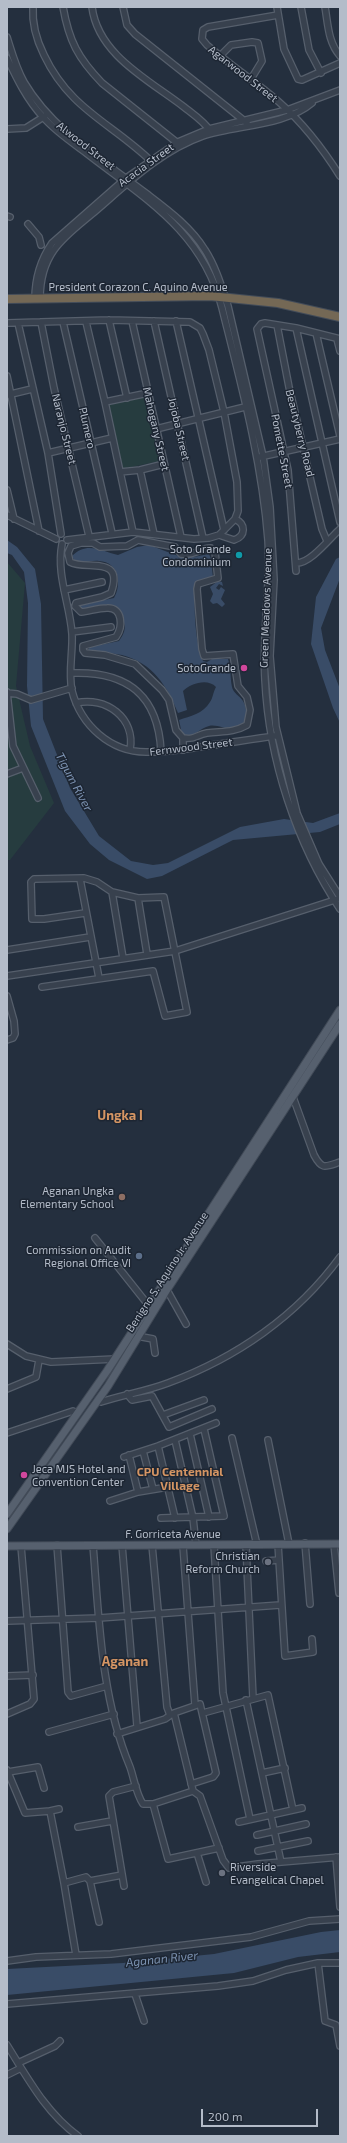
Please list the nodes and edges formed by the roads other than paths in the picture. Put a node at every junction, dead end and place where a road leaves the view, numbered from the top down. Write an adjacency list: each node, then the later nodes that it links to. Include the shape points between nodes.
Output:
1 (33, 7): 23 (street, via 34,24 41,48 63,87 79,104)
2 (63, 7): 22 (street, via 72,44 90,71)
3 (92, 7): 21 (street, via 96,25 111,49)
4 (123, 7): 19 (street, via 127,25 135,34)
5 (277, 7): 8 (street)
6 (301, 7): 14 (street, via 309,50)
7 (325, 7): 11 (street, via 330,38)
8 (278, 15): 10 (street, Agarwood Street, via 205,28 202,39); 14 (street, via 286,57 296,78 302,80)
9 (7, 37): 18 (street, Alwood Street, via 17,70)
10 (220, 56): 15 (street, Agarwood Street); 15 (street, via 231,45 256,42 262,61)
11 (340, 56)
12 (7, 58): 18 (street, Alwood Street, via 20,85)
13 (340, 63): 14 (street)
14 (321, 72)
15 (251, 79): 17 (street, Agarwood Street)
16 (340, 90): 17 (street, Acacia Street)
17 (290, 112): 19 (street, Acacia Street); 24 (street, Agarwood Street)
18 (45, 116): 20 (street, via 26,128); 25 (street, Alwood Street)
19 (248, 123): 21 (street, Acacia Street)
20 (7, 129)
21 (211, 132): 22 (street, Acacia Street)
22 (179, 144): 23 (street, Acacia Street)
23 (152, 162): 25 (street, Acacia Street)
24 (340, 176)
25 (126, 181): 28 (street, Alwood Street, via 174,215 191,231 210,259); 30 (street, Acacia Street, via 57,246 45,268)
26 (28, 224): 27 (street, via 39,237)
27 (41, 245)
28 (222, 297): 30 (highway, President Corazon C. Aquino Avenue); 31 (highway, President Corazon C. Aquino Avenue, via 278,303); 52 (street, Green Meadows Avenue)
29 (7, 298): 30 (highway, President Corazon C. Aquino Avenue)
30 (38, 299)
31 (340, 317)
32 (109, 320): 33 (street); 38 (street); 50 (street)
33 (132, 321): 34 (street); 48 (street, Mahogany Street)
34 (154, 321): 35 (street); 56 (street, Jojoba Street)
35 (176, 321): 53 (street, via 190,322 200,328 209,350); 55 (street)
36 (41, 322): 37 (street); 40 (street); 63 (street, Naranjo Street)
37 (63, 322): 38 (street); 60 (street, Plumero)
38 (86, 322): 51 (street)
39 (7, 323): 40 (street)
40 (18, 323): 47 (street)
41 (277, 325): 42 (street); 62 (street, Beautyberry Road); 64 (street, Pomette Street, via 261,324 257,333)
42 (296, 328): 43 (street); 61 (street)
43 (316, 333): 44 (street); 54 (street)
44 (339, 339): 45 (street)
45 (340, 351)
46 (7, 376): 49 (street)
47 (32, 389): 49 (street); 65 (street)
48 (148, 393): 50 (street); 57 (street, Mahogany Street)
49 (9, 395): 77 (street)
50 (127, 398): 51 (street)
51 (105, 402): 59 (street)
52 (248, 406): 53 (street); 66 (street, Green Meadows Avenue)
53 (224, 412): 55 (street); 73 (street, via 237,482 238,511)
54 (338, 416): 58 (street)
55 (200, 419): 56 (street); 76 (street)
56 (178, 423): 57 (street); 85 (street, Jojoba Street)
57 (156, 429): 67 (street, Mahogany Street)
58 (340, 437): 61 (street)
59 (112, 438): 60 (street); 69 (street)
60 (91, 442): 63 (street); 79 (street, Plumero)
61 (322, 442): 62 (street); 74 (street)
62 (303, 446): 64 (street); 88 (street, Beautyberry Road)
63 (69, 448): 65 (street); 83 (street, Naranjo Street)
64 (283, 450): 66 (street); 90 (street, Pomette Street)
65 (48, 453): 80 (street)
66 (260, 457): 100 (street, Green Meadows Avenue, via 273,542 270,656)
67 (164, 464): 68 (street); 84 (street, Mahogany Street)
68 (140, 470): 69 (street); 81 (street)
69 (120, 472): 78 (street)
70 (7, 490): 72 (street)
71 (7, 515): 72 (street)
72 (14, 519): 77 (street)
73 (235, 519): 76 (street); 82 (street, via 243,525 244,532 241,537 234,540)
74 (340, 522)
75 (340, 529): 88 (street)
76 (224, 530): 82 (street)
77 (39, 531): 86 (street)
78 (133, 532): 79 (street); 81 (street)
79 (112, 533): 83 (street)
80 (61, 534): 86 (street); 87 (street, via 66,536)
81 (154, 534): 84 (street)
82 (219, 535): 85 (street)
83 (89, 536): 87 (street)
84 (181, 537): 85 (street)
85 (203, 538)
86 (56, 539): 89 (street)
87 (67, 540): 89 (street)
88 (327, 541): 90 (street, via 313,556 304,562)
89 (62, 544): 93 (street, Fernwood Street, via 60,564)
90 (296, 563): 91 (street, Pomette Street)
91 (296, 571)
92 (102, 582): 93 (street)
93 (64, 590): 95 (street, Fernwood Street)
94 (111, 627): 95 (street)
95 (72, 632): 96 (street, Fernwood Street)
96 (72, 673): 97 (street, Fernwood Street); 104 (street, via 107,675 135,690 157,721)
97 (72, 688): 98 (street, via 31,700); 99 (street, Fernwood Street)
98 (7, 693): 105 (street, via 13,746)
99 (76, 703): 102 (street, Fernwood Street, via 83,717 97,732 109,742); 102 (street, via 93,701 107,705 122,716 132,740)
100 (275, 736): 103 (street, Fernwood Street); 111 (street, Green Meadows Avenue, via 287,788 318,874)
101 (182, 738): 101 (street, via 176,730 169,700 135,664 105,655 85,653 83,650 83,646 116,637 122,620 117,612 109,608 81,612 77,610 76,603 102,597 111,592 114,584 113,576 101,564 77,566 70,562 68,553 71,546 81,543 100,547 127,546 138,540 175,547 181,554 192,555 203,548 211,548 215,552 218,578 198,584 197,589 202,649 204,656 208,657 233,654 238,686 247,697 250,718 247,725 233,732 206,733 193,739); 103 (street)
102 (130, 750): 104 (street, Fernwood Street)
103 (183, 750): 104 (street, Fernwood Street)
104 (161, 751)
105 (23, 768): 106 (street); 107 (street)
106 (7, 774)
107 (38, 798)
108 (80, 879): 109 (street, via 97,882); 113 (street); 113 (street, via 32,880 32,919)
109 (112, 892): 110 (street); 118 (street)
110 (138, 898): 116 (street, via 165,898); 117 (street)
111 (338, 899): 112 (street, Green Meadows Avenue); 116 (street)
112 (340, 909)
113 (85, 913): 114 (street)
114 (90, 938): 115 (street); 119 (street)
115 (7, 950)
116 (175, 951): 117 (street); 121 (street, via 187,1012 165,1016 154,971)
117 (147, 954): 118 (street)
118 (123, 958): 119 (street)
119 (95, 962): 120 (street); 121 (street)
120 (7, 976)
121 (99, 978): 122 (street)
122 (42, 987)
123 (7, 996): 126 (street, via 16,1031 15,1036)
124 (340, 1010): 128 (main road, Benigno S. Aquino Jr. Avenue)
125 (340, 1024): 127 (main road, Benigno S. Aquino Jr. Avenue)
126 (7, 1040)
127 (293, 1097): 128 (main road, Benigno S. Aquino Jr. Avenue); 129 (street, via 319,1164 325,1166)
128 (281, 1110): 132 (main road, Benigno S. Aquino Jr. Avenue)
129 (340, 1162)
130 (95, 1238): 133 (street)
131 (340, 1257): 141 (street, via 310,1293 261,1336 168,1383)
132 (166, 1288): 133 (main road, Benigno S. Aquino Jr. Avenue); 134 (street); 135 (main road, Benigno S. Aquino Jr. Avenue)
133 (149, 1306): 139 (main road, Benigno S. Aquino Jr. Avenue)
134 (186, 1324)
135 (138, 1336): 137 (street, via 150,1337); 139 (main road, Benigno S. Aquino Jr. Avenue)
136 (7, 1344): 138 (street, via 26,1356)
137 (155, 1352)
138 (39, 1360): 139 (street); 140 (street, via 36,1377)
139 (118, 1361): 142 (main road, Benigno S. Aquino Jr. Avenue); 145 (main road, Benigno S. Aquino Jr. Avenue)
140 (7, 1389)
141 (127, 1394): 142 (street, via 101,1402); 146 (street, via 132,1400 152,1396)
142 (98, 1400): 157 (main road, Benigno S. Aquino Jr. Avenue)
143 (204, 1400): 146 (street)
144 (212, 1409): 146 (street, via 169,1427)
145 (77, 1413): 149 (street, via 73,1411); 156 (main road, Benigno S. Aquino Jr. Avenue)
146 (163, 1415)
147 (216, 1423): 148 (street)
148 (204, 1429): 150 (street); 164 (street, via 224,1516)
149 (7, 1432)
150 (190, 1434): 152 (street); 164 (street)
151 (232, 1438): 169 (street)
152 (175, 1440): 154 (street); 163 (street)
153 (268, 1440): 171 (street)
154 (158, 1446): 155 (street); 158 (street)
155 (143, 1451): 159 (street); 160 (street, via 127,1456)
156 (33, 1476): 157 (main road, via 39,1475); 162 (main road, Benigno S. Aquino Jr. Avenue)
157 (40, 1482): 167 (main road, Benigno S. Aquino Jr. Avenue)
158 (168, 1487): 159 (street); 166 (street)
159 (153, 1489): 160 (street)
160 (138, 1492): 161 (street)
161 (110, 1501)
162 (7, 1514)
163 (192, 1517): 164 (street); 166 (street); 177 (street)
164 (209, 1517)
165 (161, 1518): 166 (street)
166 (175, 1518)
167 (7, 1529)
168 (305, 1543): 171 (main road, F. Gorriceta Avenue); 172 (main road, F. Gorriceta Avenue); 186 (street)
169 (257, 1544): 170 (main road, F. Gorriceta Avenue); 179 (main road, F. Gorriceta Avenue)
170 (278, 1544): 171 (main road, F. Gorriceta Avenue); 183 (street)
171 (288, 1544)
172 (337, 1544): 185 (street)
173 (57, 1545): 174 (main road, F. Gorriceta Avenue); 181 (main road, F. Gorriceta Avenue); 193 (street)
174 (93, 1545): 175 (main road, F. Gorriceta Avenue); 194 (street)
175 (122, 1545): 176 (main road, F. Gorriceta Avenue); 192 (street)
176 (152, 1545): 182 (main road, F. Gorriceta Avenue); 191 (street)
177 (194, 1545): 178 (main road, F. Gorriceta Avenue); 182 (main road, F. Gorriceta Avenue)
178 (214, 1545): 179 (main road, F. Gorriceta Avenue); 189 (street)
179 (246, 1545): 188 (street)
180 (7, 1546): 181 (main road, F. Gorriceta Avenue)
181 (21, 1546): 196 (street)
182 (183, 1546): 190 (street)
183 (279, 1560): 184 (street); 187 (street)
184 (266, 1561)
185 (339, 1593)
186 (310, 1604)
187 (280, 1605): 188 (street); 197 (street, via 285,1656 312,1652)
188 (248, 1607): 189 (street); 201 (street)
189 (217, 1609): 190 (street); 203 (street)
190 (188, 1611): 191 (street); 204 (street)
191 (157, 1614): 192 (street); 208 (street, via 167,1707)
192 (129, 1616): 194 (street); 209 (street)
193 (64, 1618): 194 (street); 196 (street); 200 (street, via 69,1695)
194 (99, 1618): 200 (street)
195 (7, 1620): 196 (street)
196 (28, 1620): 198 (street)
197 (312, 1639)
198 (33, 1675): 199 (street); 206 (street, via 33,1702)
199 (7, 1676)
200 (107, 1686): 207 (street)
201 (253, 1698): 202 (street); 212 (street, via 268,1695)
202 (246, 1700): 203 (street); 214 (street)
203 (226, 1705): 205 (street); 225 (street)
204 (195, 1706): 205 (street, via 200,1704); 208 (street)
205 (203, 1713): 215 (street, via 216,1773 213,1778)
206 (7, 1714)
207 (114, 1714): 210 (street); 211 (street)
208 (172, 1714): 209 (street, via 164,1719); 215 (street)
209 (137, 1726): 211 (street)
210 (49, 1732)
211 (116, 1734): 216 (street)
212 (285, 1768): 214 (street); 222 (street)
213 (7, 1771): 217 (street, via 38,1767); 223 (street, via 25,1813)
214 (262, 1773): 224 (street)
215 (191, 1784): 218 (street)
216 (136, 1786): 219 (street, via 143,1804); 226 (street, via 111,1793 109,1800)
217 (44, 1788)
218 (193, 1791): 219 (street); 234 (street, via 202,1800)
219 (153, 1804): 236 (street, via 168,1859)
220 (302, 1808): 222 (street)
221 (59, 1809): 223 (street)
222 (293, 1810): 224 (street)
223 (50, 1811): 242 (street)
224 (271, 1815): 225 (street); 230 (street)
225 (250, 1819): 227 (street)
226 (112, 1821): 229 (street); 239 (street)
227 (239, 1822)
228 (306, 1824): 230 (street)
229 (78, 1827)
230 (275, 1830): 231 (street); 233 (street)
231 (257, 1835)
232 (308, 1841): 233 (street)
233 (278, 1846): 235 (street); 238 (street)
234 (219, 1848): 236 (street); 238 (street, via 229,1868)
235 (258, 1851)
236 (197, 1853): 241 (street)
237 (338, 1857): 238 (street); 244 (street)
238 (281, 1862)
239 (122, 1875): 240 (street); 243 (street)
240 (90, 1881): 242 (street, via 86,1877); 246 (street)
241 (206, 1882)
242 (64, 1883): 247 (street)
243 (124, 1886)
244 (340, 1907)
245 (340, 1919): 247 (street, via 309,1922 251,1937 112,1954)
246 (99, 1922)
247 (76, 1955): 248 (street)
248 (7, 1961)
249 (318, 1963): 250 (street); 251 (street, via 253,1981); 256 (street, via 325,2021 336,2026)
250 (340, 1963)
251 (135, 1994): 252 (street); 253 (street)
252 (7, 2004)
253 (144, 2021)
254 (60, 2041): 257 (street)
255 (7, 2044): 257 (street)
256 (340, 2046)
257 (20, 2066): 258 (street); 259 (street, via 60,2123)
258 (7, 2075)
259 (78, 2136)

